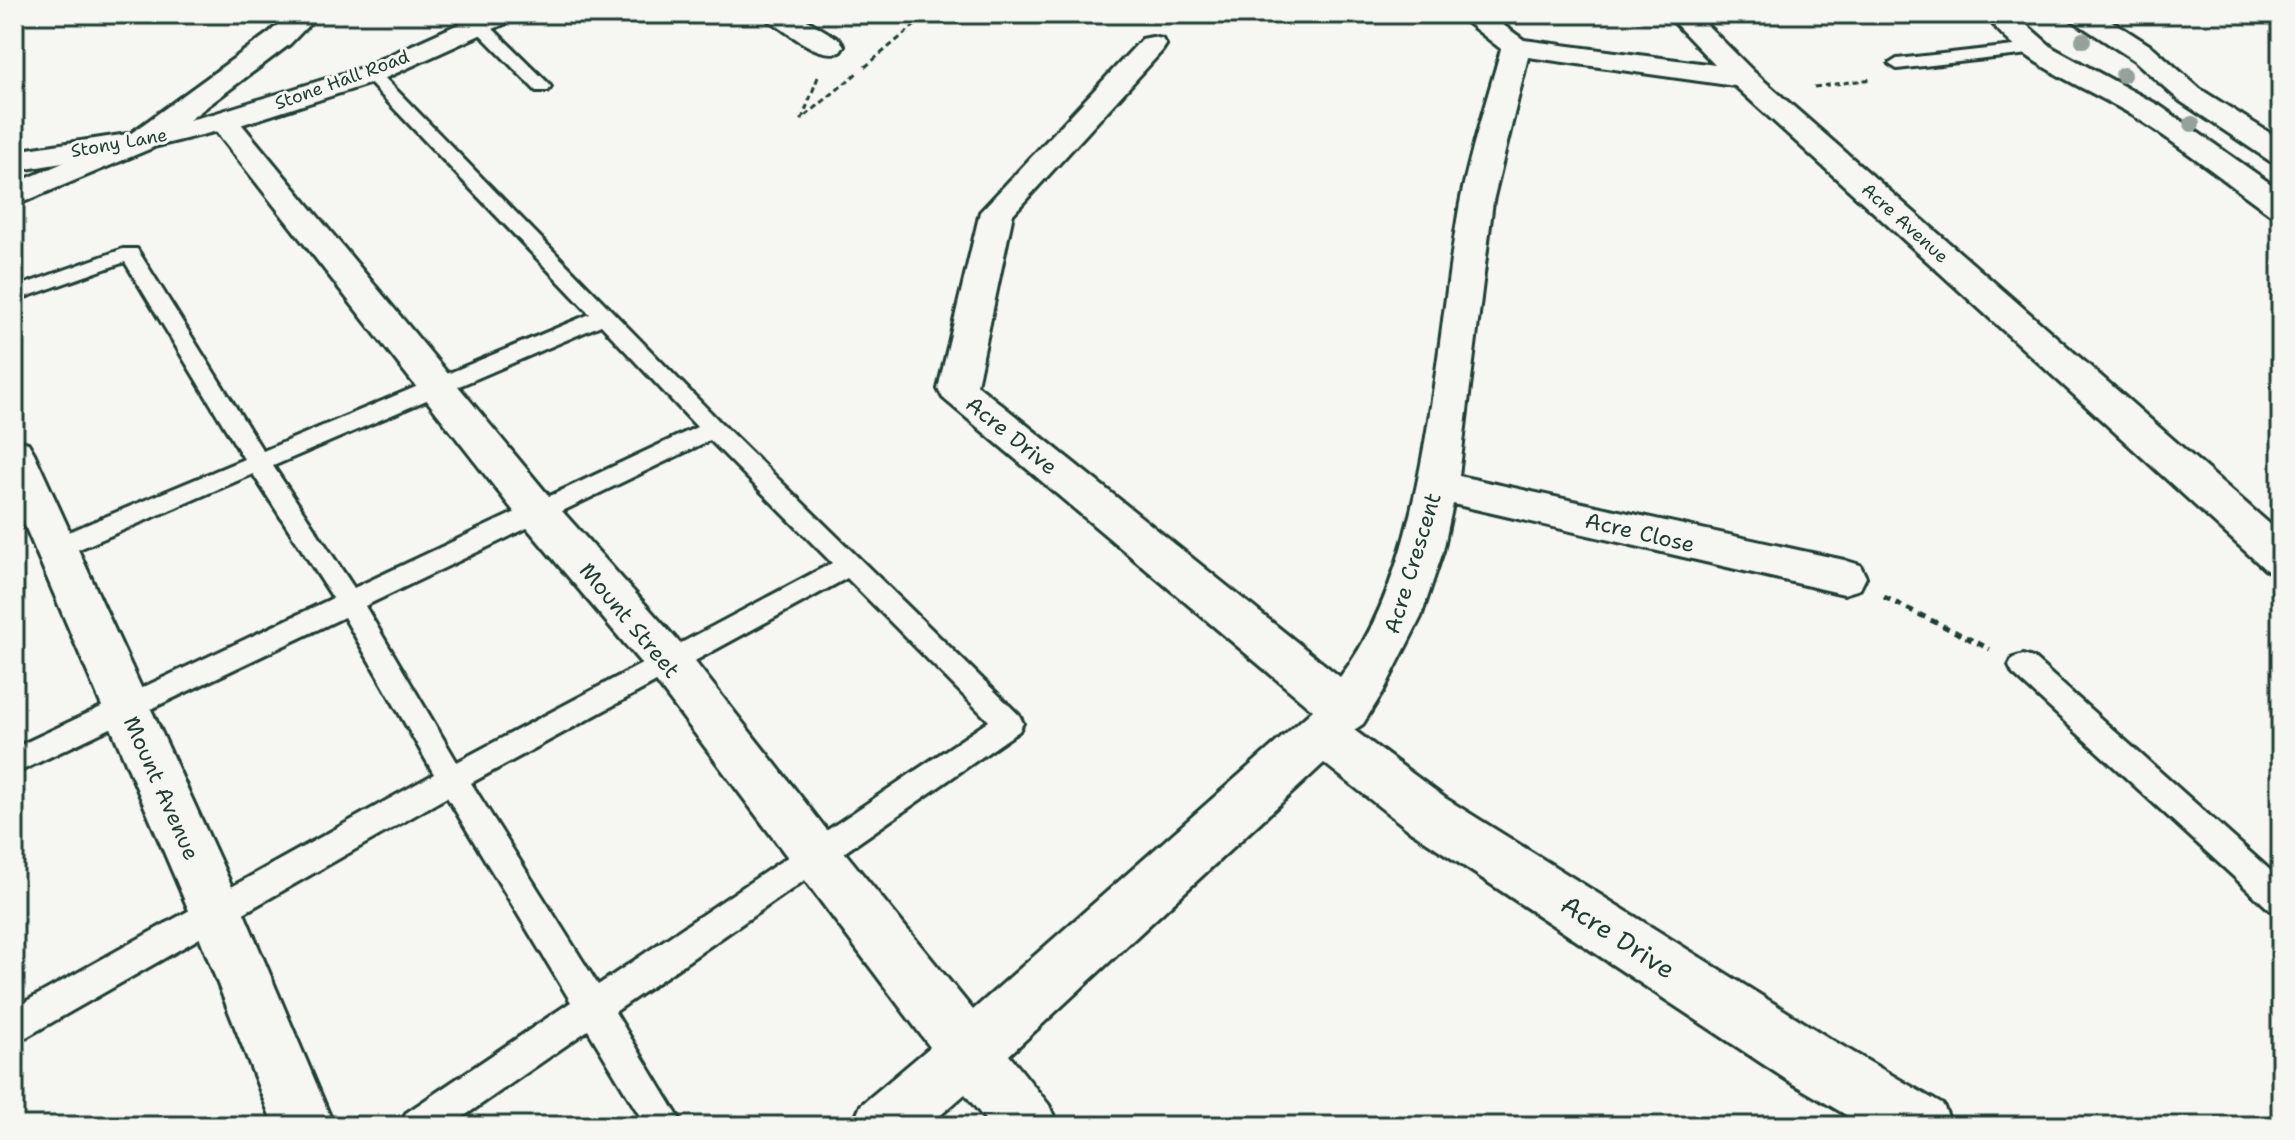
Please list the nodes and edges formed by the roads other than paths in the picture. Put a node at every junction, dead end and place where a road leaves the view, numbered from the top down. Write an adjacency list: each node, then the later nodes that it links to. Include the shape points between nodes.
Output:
1 (305, 14): 19 (street)
2 (778, 14): 9 (street)
3 (1470, 14): 10 (street)
4 (1680, 14): 14 (street, Acre Avenue)
5 (1999, 14): 11 (street)
6 (2082, 14): 16 (street, via 2144,54)
7 (491, 19): 13 (street, Stone Hall Road); 15 (lane)
8 (1152, 45): 40 (street, Acre Drive, via 997,212 957,389)
9 (830, 46)
10 (1516, 47): 14 (street); 30 (street, Acre Crescent, via 1477,199)
11 (2032, 49): 12 (lane); 17 (street)
12 (1897, 64)
13 (371, 74): 18 (street, Stone Hall Road); 25 (lane)
14 (1753, 86): 33 (street, Acre Avenue)
15 (542, 87)
16 (2190, 95): 17 (street); 20 (street)
17 (2132, 102): 23 (street)
18 (223, 121): 19 (street, Stony Lane); 26 (street, Mount Street)
19 (141, 141): 21 (street, Stony Lane); 22 (street)
20 (2281, 154)
21 (14, 161)
22 (14, 196)
23 (2281, 206)
24 (14, 295): 28 (lane, via 130,253)
25 (602, 317): 26 (lane); 27 (lane)
26 (438, 386): 28 (lane); 31 (street, Mount Street)
27 (713, 429): 31 (lane); 34 (lane)
28 (257, 461): 32 (lane); 36 (lane)
29 (16, 462): 32 (street, Mount Avenue)
30 (1437, 486): 35 (street, Acre Close); 40 (street, Acre Crescent, via 1401,612 1381,658)
31 (538, 512): 36 (lane); 37 (street, Mount Street)
32 (54, 549): 39 (street, Mount Avenue)
33 (2281, 559)
34 (851, 564): 37 (lane); 43 (lane, via 1009,723)
35 (1844, 577)
36 (349, 602): 39 (lane); 42 (lane)
37 (668, 662): 42 (lane); 43 (street, Mount Street)
38 (2023, 666): 44 (lane)
39 (126, 706): 41 (lane); 45 (street, Mount Avenue)
40 (1334, 722): 48 (street, Acre Crescent); 54 (street, Acre Drive, via 1427,814 1811,1061)
41 (14, 762)
42 (452, 779): 45 (lane); 46 (lane)
43 (814, 855): 46 (lane); 48 (street, Mount Street)
44 (2281, 900)
45 (217, 913): 47 (lane); 49 (street, Mount Avenue)
46 (592, 1006): 50 (lane); 51 (lane)
47 (14, 1027)
48 (969, 1052): 52 (street, Acre Crescent); 53 (street, Mount Street)
49 (304, 1126)
50 (419, 1126)
51 (666, 1126)
52 (882, 1126)
53 (1028, 1126)
54 (1922, 1126)

